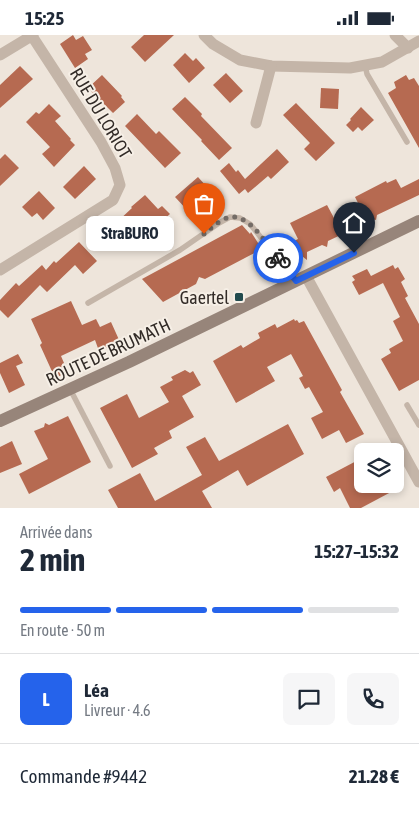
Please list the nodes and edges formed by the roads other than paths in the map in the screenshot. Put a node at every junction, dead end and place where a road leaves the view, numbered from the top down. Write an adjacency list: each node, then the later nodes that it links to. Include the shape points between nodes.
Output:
1 (33, 35): 6 (street); 12 (street, RUE DU LORIOT, via 101,142 120,185 113,200)
2 (204, 35): 8 (street, via 240,60)
3 (395, 35): 5 (street)
4 (419, 41): 5 (street)
5 (408, 48): 7 (street, via 382,62)
6 (0, 55)
7 (365, 65): 8 (street, via 350,68); 10 (lane, via 367,74)
8 (271, 66): 9 (street)
9 (256, 123)
10 (408, 142)
11 (419, 221): 13 (main road, ROUTE DE BRUMATH)
12 (0, 270)
13 (301, 279): 14 (lane, via 250,224 230,217); 15 (main road, ROUTE DE BRUMATH); 20 (street)
14 (88, 303)
15 (70, 389): 17 (main road, ROUTE DE BRUMATH); 19 (lane)
16 (408, 405): 18 (lane)
17 (0, 421)
18 (419, 425)
19 (110, 466)
20 (419, 482)

